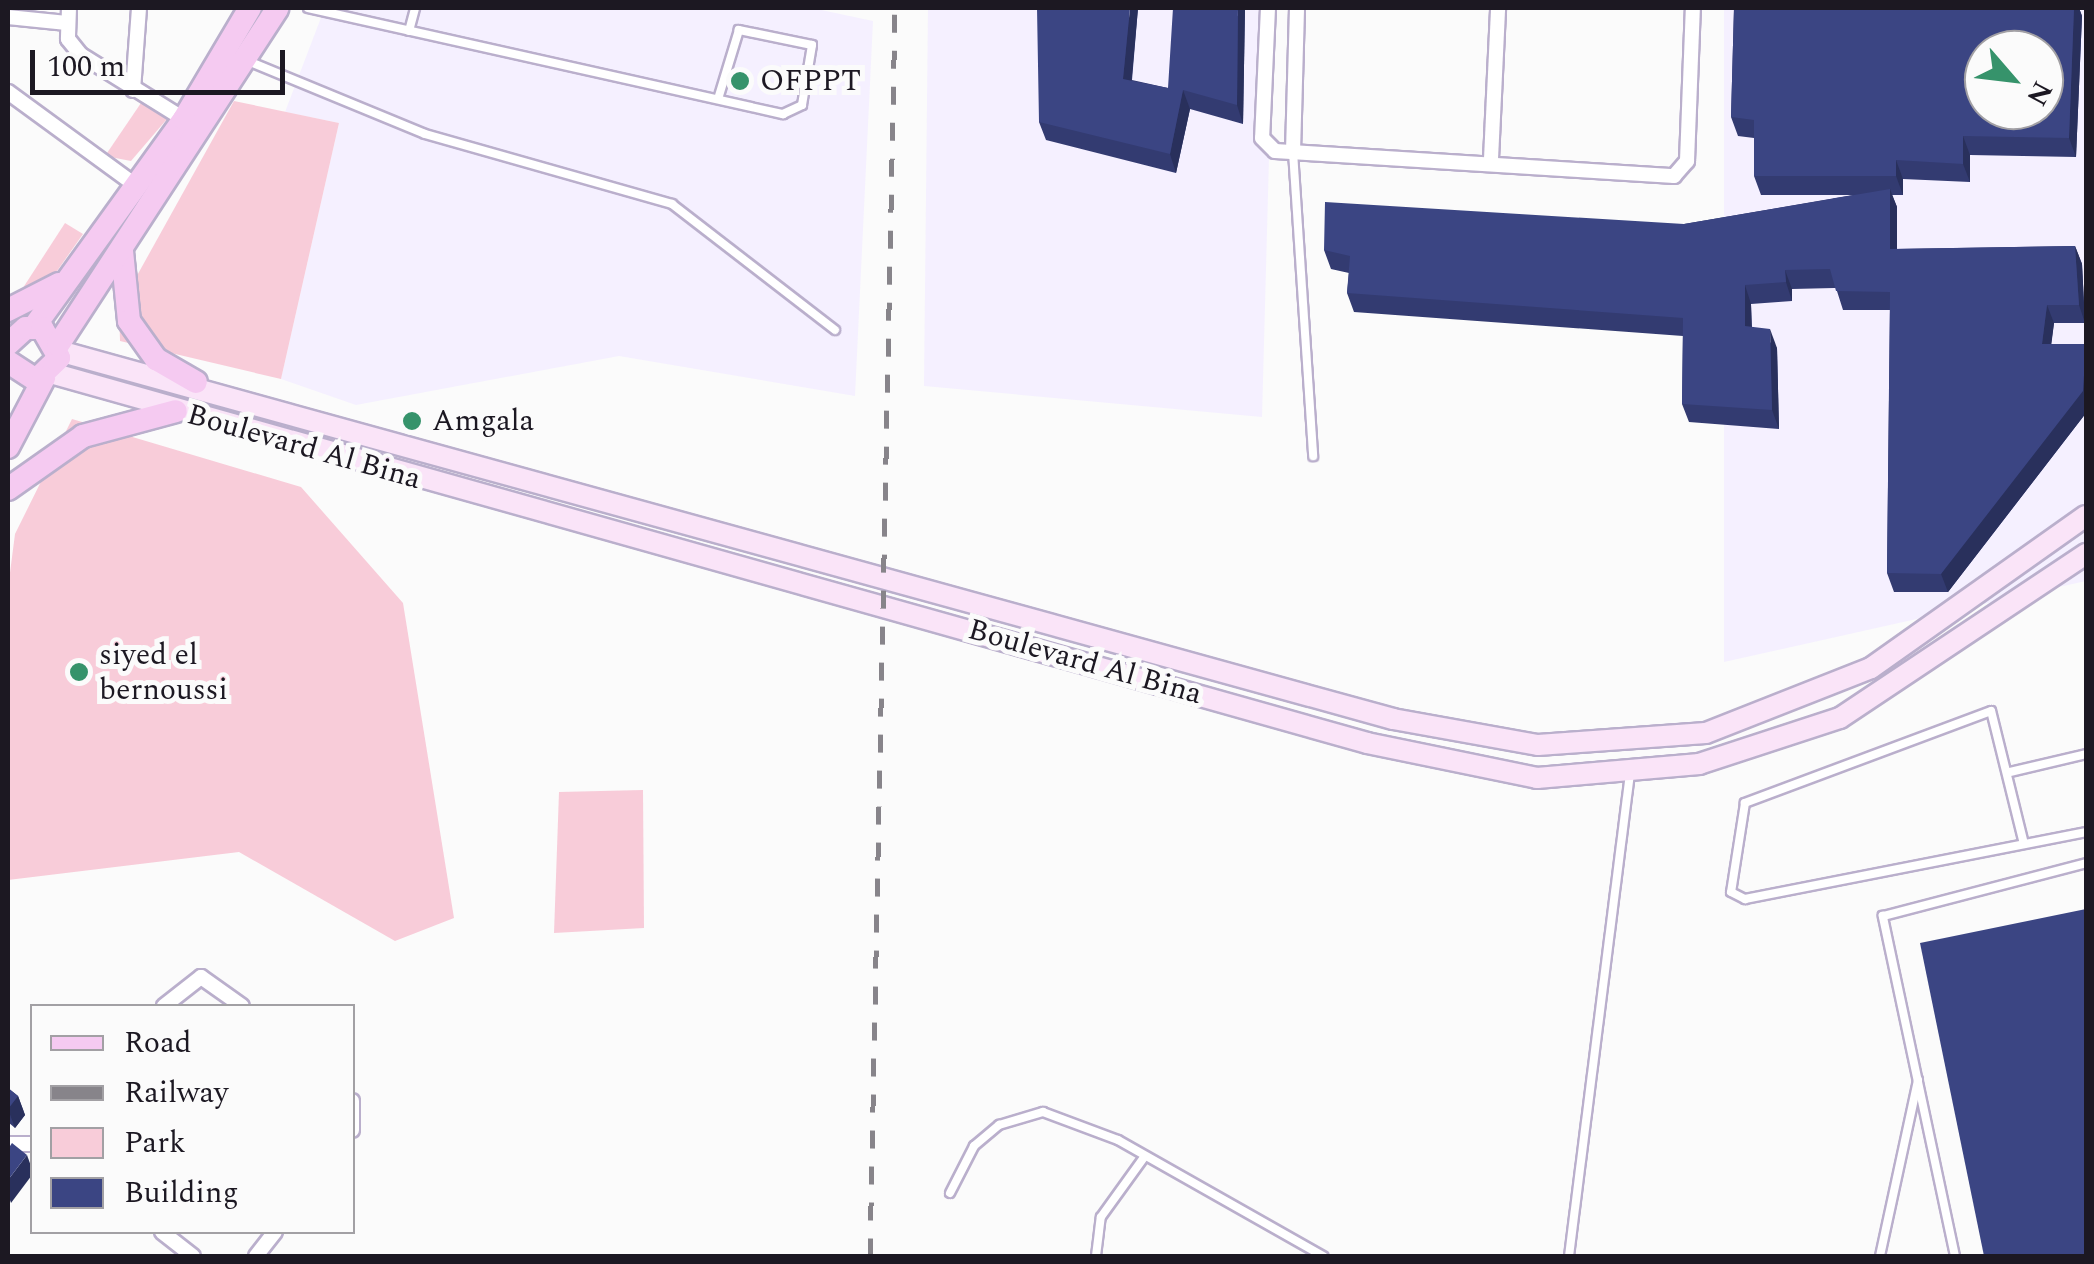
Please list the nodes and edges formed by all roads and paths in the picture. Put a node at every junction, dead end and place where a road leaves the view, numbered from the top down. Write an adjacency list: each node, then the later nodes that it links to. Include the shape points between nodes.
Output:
1 (139, 8): 14 (street)
2 (250, 8): 13 (main road)
3 (278, 8): 13 (main road)
4 (308, 8): 12 (lane)
5 (415, 8): 12 (lane)
6 (1268, 8): 18 (street, via 1262,138 1276,151)
7 (1297, 8): 18 (street)
8 (1498, 8): 19 (street)
9 (1693, 8): 19 (street, via 1683,171)
10 (68, 16): 11 (street); 14 (street, via 81,54)
11 (8, 17)
12 (409, 31): 16 (lane)
13 (238, 55): 17 (main road); 21 (main road); 22 (lane, via 425,134 672,204)
14 (133, 90): 17 (street)
15 (8, 92): 20 (street)
16 (718, 99): 16 (lane, via 793,113 804,100 812,45 739,30)
17 (184, 119): 20 (main road)
18 (1292, 152): 19 (street); 28 (lane)
19 (1490, 160)
20 (136, 185): 23 (main road, via 70,277)
21 (122, 252): 24 (main road); 25 (main road, via 122,298 134,331 156,359)
22 (835, 330)
23 (12, 342): 24 (main road); 24 (main road, via 28,380)
24 (53, 362): 25 (main road, Boulevard Al Bina); 26 (main road, Boulevard Al Bina); 27 (main road)
25 (196, 382): 30 (main road, Boulevard Al Bina, via 1393,718 1538,745 1706,733 1872,668)
26 (176, 411): 29 (main road, via 83,436); 33 (main road, Boulevard Al Bina, via 1457,767 1537,778)
27 (8, 447)
28 (1313, 456)
29 (8, 489)
30 (2086, 516)
31 (2086, 554): 33 (main road, Boulevard Al Bina, via 1840,718 1699,764)
32 (2086, 754): 34 (lane)
33 (1630, 772): 49 (lane)
34 (2010, 772): 36 (lane); 36 (lane, via 1992,710 1745,803 1731,892 1744,899)
35 (2086, 832): 36 (lane)
36 (2024, 844)
37 (2086, 863): 40 (lane, via 1883,916)
38 (167, 1004): 39 (street, via 202,977)
39 (239, 1004)
40 (1919, 1076): 50 (lane); 51 (lane)
41 (1145, 1156): 42 (lane, via 1043,1112 999,1125 974,1146); 47 (lane, via 1101,1217); 48 (lane)
42 (950, 1194)
43 (164, 1234): 45 (street)
44 (273, 1234): 46 (street)
45 (192, 1256)
46 (256, 1256)
47 (1096, 1256)
48 (1323, 1256)
49 (1570, 1256)
50 (1880, 1256)
51 (1955, 1256)

